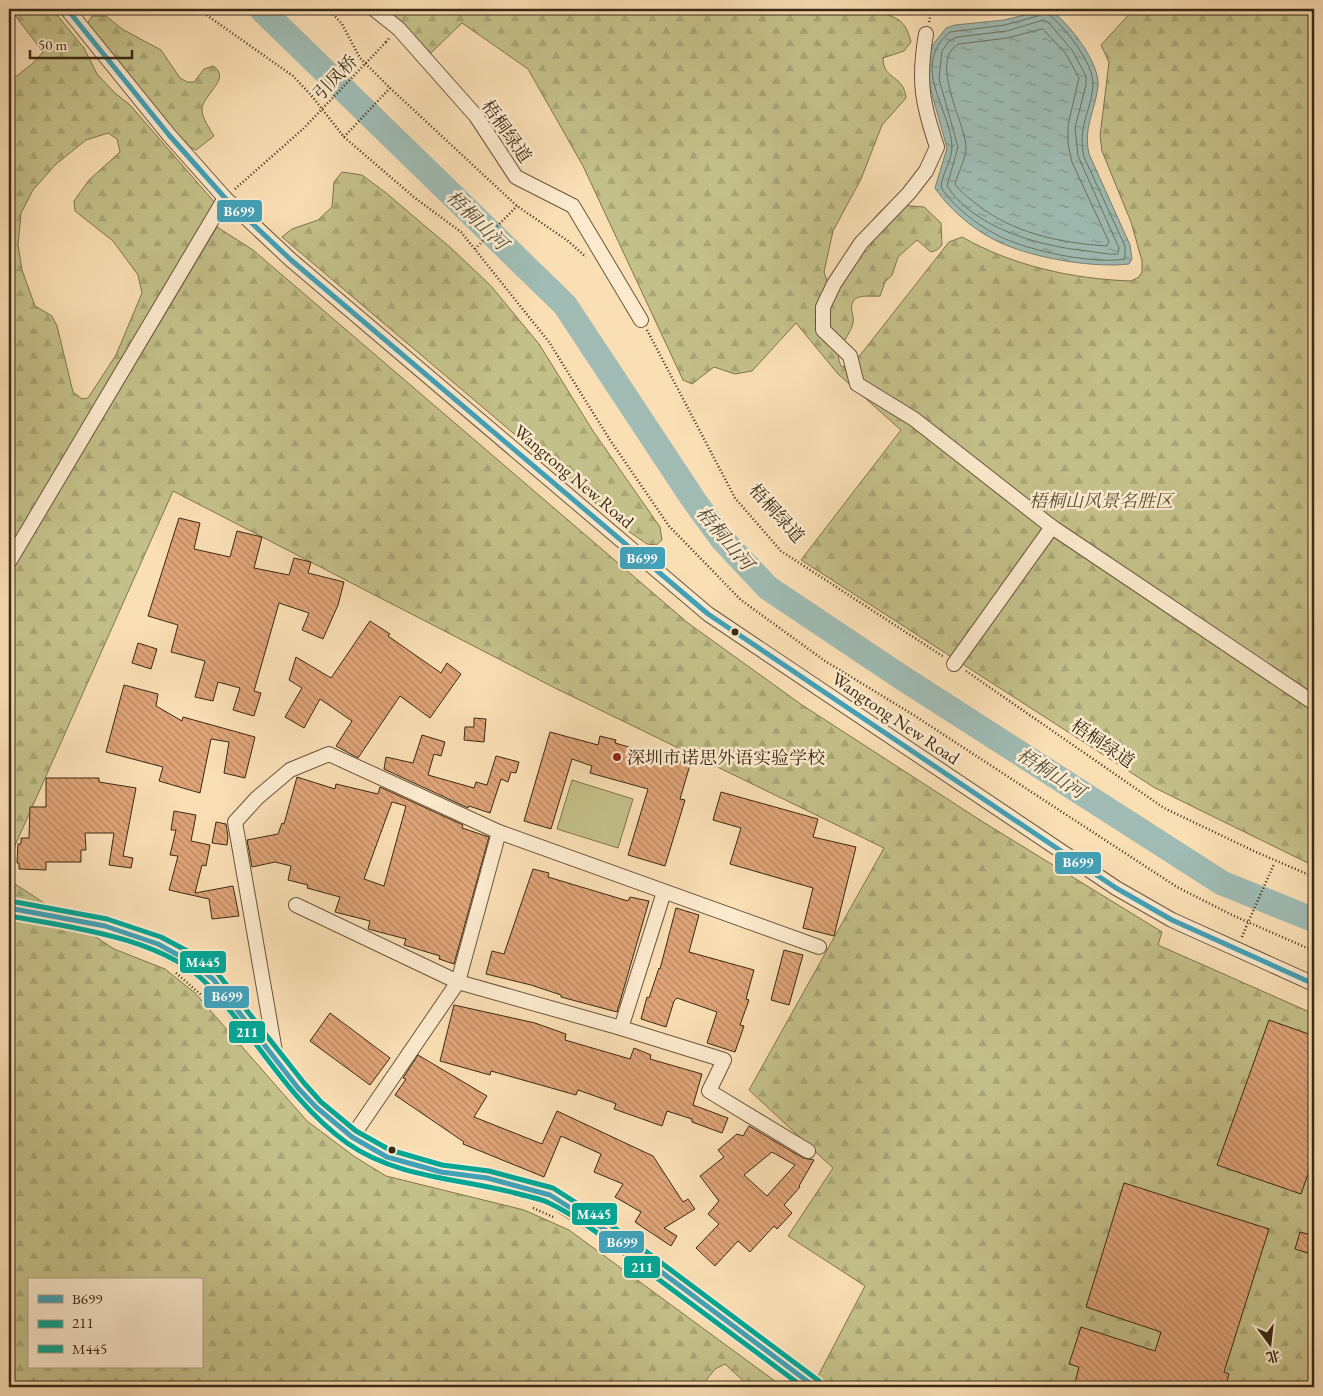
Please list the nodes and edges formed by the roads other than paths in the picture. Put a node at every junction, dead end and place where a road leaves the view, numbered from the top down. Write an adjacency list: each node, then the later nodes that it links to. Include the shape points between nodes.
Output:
1 (67, 9): 4 (street, Wangtong New Road, via 169,136)
2 (374, 9): 5 (street, 梧桐绿道, via 399,29 476,116 516,177 573,206)
3 (926, 34): 6 (street, via 920,65 921,84 927,118 937,147 926,171 861,243 834,284 823,307 823,330 850,356 857,384 914,418)
4 (224, 198): 7 (street); 16 (street, Wangtong New Road, via 291,260 708,614 1116,888 1172,920)
5 (641, 320)
6 (1052, 527): 8 (street); 9 (street)
7 (9, 562)
8 (954, 664)
9 (1314, 702)
10 (500, 832): 11 (street); 15 (street); 18 (street, via 329,754 290,770 257,798 235,822)
11 (664, 892): 14 (street); 17 (street)
12 (296, 905): 15 (street)
13 (9, 908): 18 (main road, via 105,926 158,944 190,961 213,979)
14 (819, 947)
15 (458, 982): 17 (street); 19 (street)
16 (1314, 984)
17 (621, 1028): 20 (street, via 724,1060 709,1091)
18 (276, 1062): 19 (main road, via 316,1107)
19 (352, 1137): 21 (main road, via 387,1157 550,1195 604,1228)
20 (808, 1151)
21 (816, 1387)

